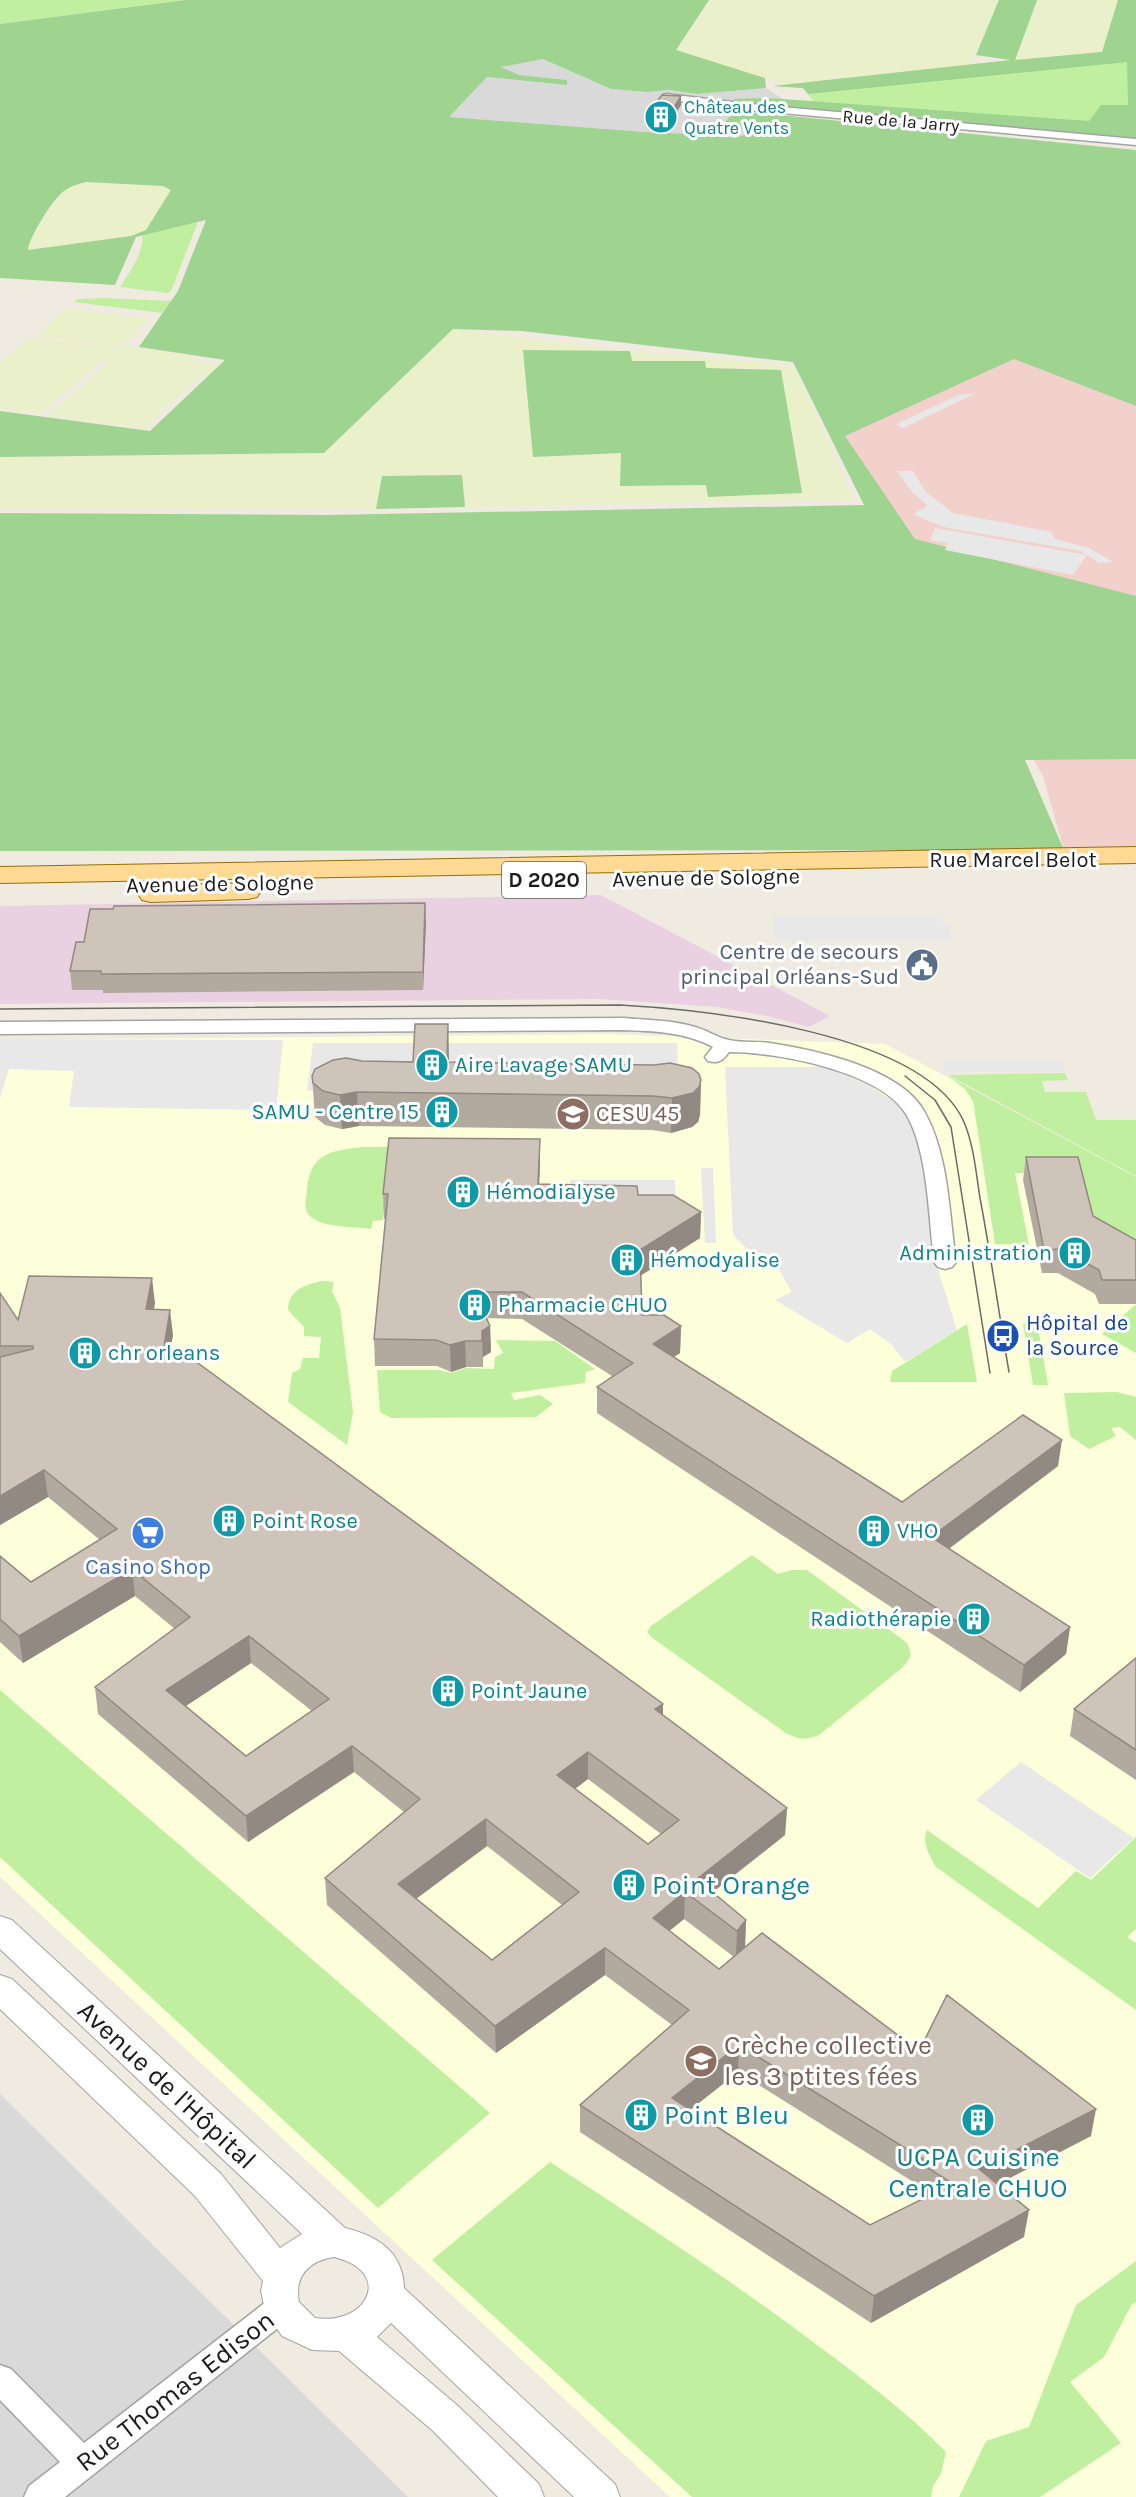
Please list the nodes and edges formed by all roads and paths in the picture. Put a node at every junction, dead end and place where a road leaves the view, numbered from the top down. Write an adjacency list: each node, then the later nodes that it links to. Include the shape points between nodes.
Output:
1 (667, 97): 2 (street, Rue de la Jarry)
2 (1136, 142)
3 (1136, 855): 5 (main road)
4 (1136, 859): 5 (main road, Rue Marcel Belot / D 2020)
5 (890, 861): 7 (main road, D 2020)
6 (1136, 873): 8 (main road, Avenue de Sologne / D 2020)
7 (0, 875)
8 (383, 882): 9 (main road, Avenue de Sologne / D 2020); 10 (main road, via 203,894)
9 (0, 886)
10 (0, 895)
11 (0, 1028): 12 (street, via 623,1023 697,1032 709,1036 719,1051 747,1045 781,1050 885,1084 914,1110 926,1136)
12 (945, 1262)
13 (0, 1929): 15 (street, Avenue de l'Hôpital)
14 (0, 1988): 16 (street, Avenue de l'Hôpital, via 208,2185)
15 (334, 2241): 16 (street, via 302,2251 290,2262); 17 (street, via 350,2242 376,2258 384,2270)
16 (282, 2292): 18 (street, via 289,2319 300,2328 314,2334); 20 (street, Rue Thomas Edison)
17 (386, 2295): 18 (street, via 372,2319); 23 (street)
18 (346, 2334): 22 (street, via 446,2418)
19 (0, 2379): 20 (street)
20 (82, 2463): 21 (street, Rue Thomas Edison)
21 (40, 2497)
22 (525, 2497)
23 (601, 2497)

